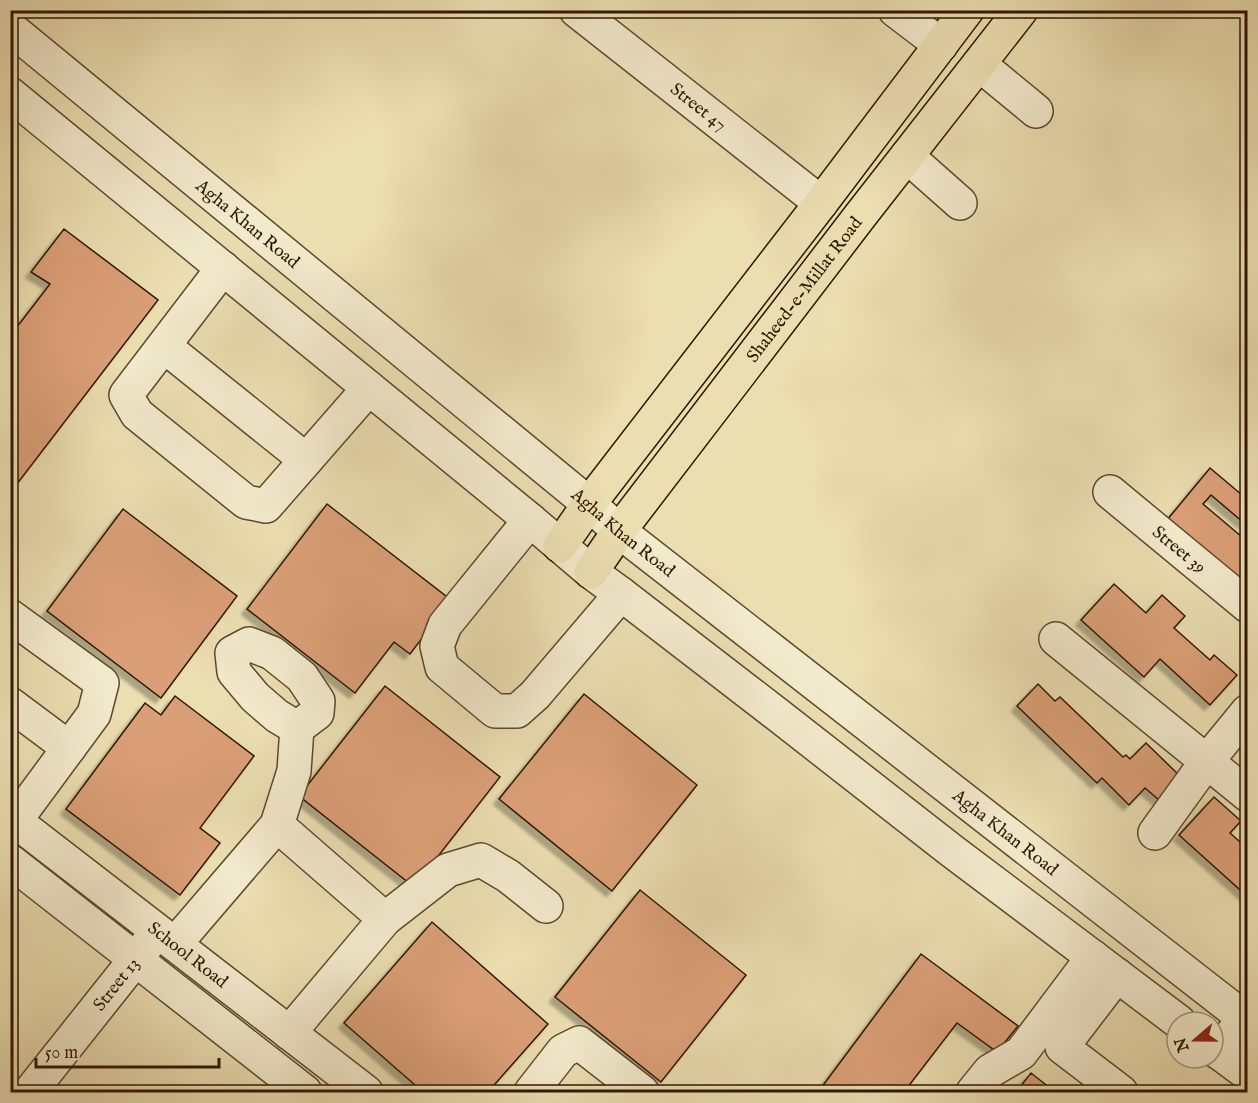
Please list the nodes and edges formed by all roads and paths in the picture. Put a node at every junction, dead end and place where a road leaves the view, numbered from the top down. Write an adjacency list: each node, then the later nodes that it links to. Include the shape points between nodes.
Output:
1 (576, 10): 11 (street, Street 47)
2 (895, 10): 6 (street)
3 (967, 10): 6 (main road)
4 (1021, 10): 7 (main road, Shaheed-e-Millat Road)
5 (10, 28): 19 (street, Agha Khan Road)
6 (941, 45): 11 (main road)
7 (979, 64): 9 (street); 10 (main road, Shaheed-e-Millat Road)
8 (10, 94): 14 (street)
9 (1036, 111)
10 (907, 156): 12 (street); 13 (main road, Shaheed-e-Millat Road)
11 (827, 196): 13 (main road); 19 (main road)
12 (960, 203)
13 (865, 211): 21 (main road, Shaheed-e-Millat Road)
14 (222, 268): 15 (street); 16 (street)
15 (164, 346): 17 (street); 17 (street, via 126,395 137,414 246,502 266,506)
16 (369, 388): 17 (street); 20 (street)
17 (306, 460)
18 (1110, 492): 25 (street, Street 39)
19 (589, 504): 21 (street, Agha Khan Road); 22 (main road)
20 (530, 520): 22 (street); 24 (street, via 445,625 437,646 442,667 495,711 517,711 535,696)
21 (619, 531): 23 (main road, Shaheed-e-Millat Road); 44 (street, Agha Khan Road)
22 (560, 546): 23 (street)
23 (591, 572): 24 (street)
24 (621, 594): 42 (street)
25 (1248, 606)
26 (10, 616): 31 (street, via 102,683 94,714)
27 (1056, 639): 32 (street)
28 (10, 704): 31 (street)
29 (1248, 711): 32 (street)
30 (297, 728): 35 (street, via 294,771)
31 (69, 748): 34 (street)
32 (1207, 761): 33 (street); 36 (street)
33 (1248, 795)
34 (13, 819): 40 (street, School Road)
35 (277, 825): 39 (street); 40 (street, Street 13)
36 (1155, 833)
37 (10, 861): 41 (street, School Road)
38 (546, 906): 39 (street, via 482,860 448,870)
39 (385, 919): 45 (street)
40 (166, 937): 41 (street, Street 13); 45 (street, School Road)
41 (135, 959): 49 (street, Street 13); 50 (street, School Road)
42 (1105, 966): 43 (street); 54 (street, via 1021,1053 990,1071); 55 (street, via 1062,1047)
43 (1165, 1011)
44 (1246, 1018): 46 (street)
45 (290, 1033): 51 (street, School Road)
46 (1225, 1040)
47 (1225, 1057): 48 (street)
48 (1247, 1074): 56 (street)
49 (30, 1092)
50 (305, 1092)
51 (366, 1092)
52 (533, 1092): 53 (street, via 563,1051 579,1043)
53 (642, 1092)
54 (973, 1092)
55 (1121, 1092)
56 (1232, 1092)

